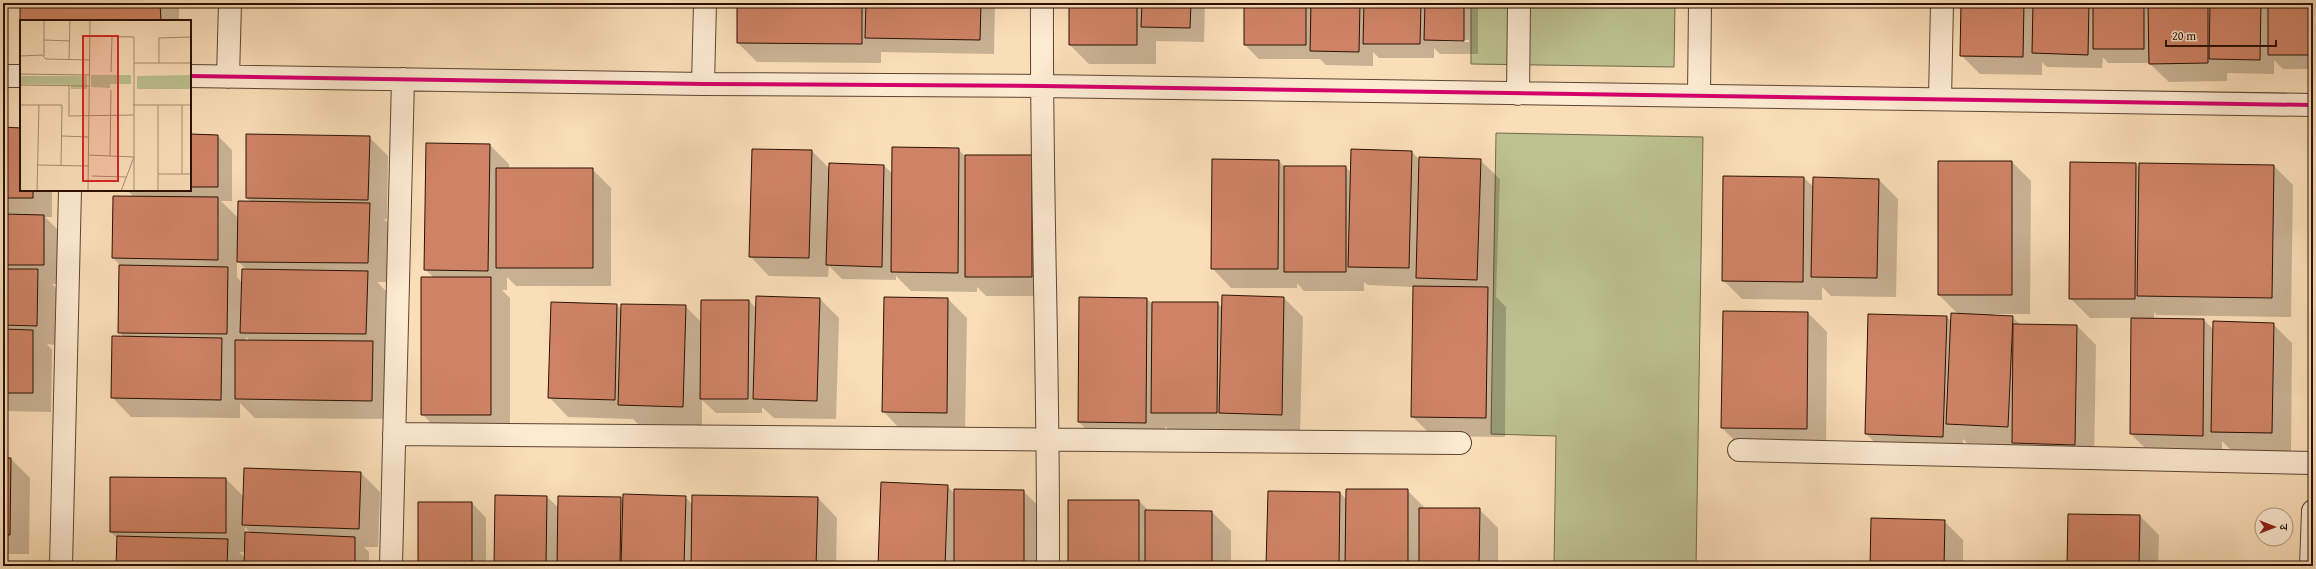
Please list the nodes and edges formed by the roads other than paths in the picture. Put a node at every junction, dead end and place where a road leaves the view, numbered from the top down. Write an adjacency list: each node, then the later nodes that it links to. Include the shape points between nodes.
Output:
1 (230, 3): 10 (street)
2 (705, 3): 12 (street)
3 (1042, 3): 13 (street)
4 (1519, 3): 14 (street)
5 (1700, 3): 15 (street)
6 (1942, 3): 16 (street)
7 (3, 76): 8 (street)
8 (20, 76)
9 (191, 76): 10 (street)
10 (228, 77): 11 (street)
11 (403, 79): 12 (street); 19 (street)
12 (703, 84): 13 (street)
13 (1042, 86): 14 (street); 20 (street)
14 (1518, 94): 15 (street)
15 (1699, 95): 16 (street)
16 (1940, 99): 17 (street)
17 (2313, 105)
18 (70, 191): 25 (street)
19 (394, 434): 20 (street); 26 (street)
20 (1049, 439): 21 (street); 27 (street)
21 (1460, 443)
22 (1739, 450): 23 (street)
23 (2313, 463)
24 (2313, 511): 28 (street)
25 (61, 566)
26 (391, 566)
27 (1048, 566)
28 (2311, 566)

